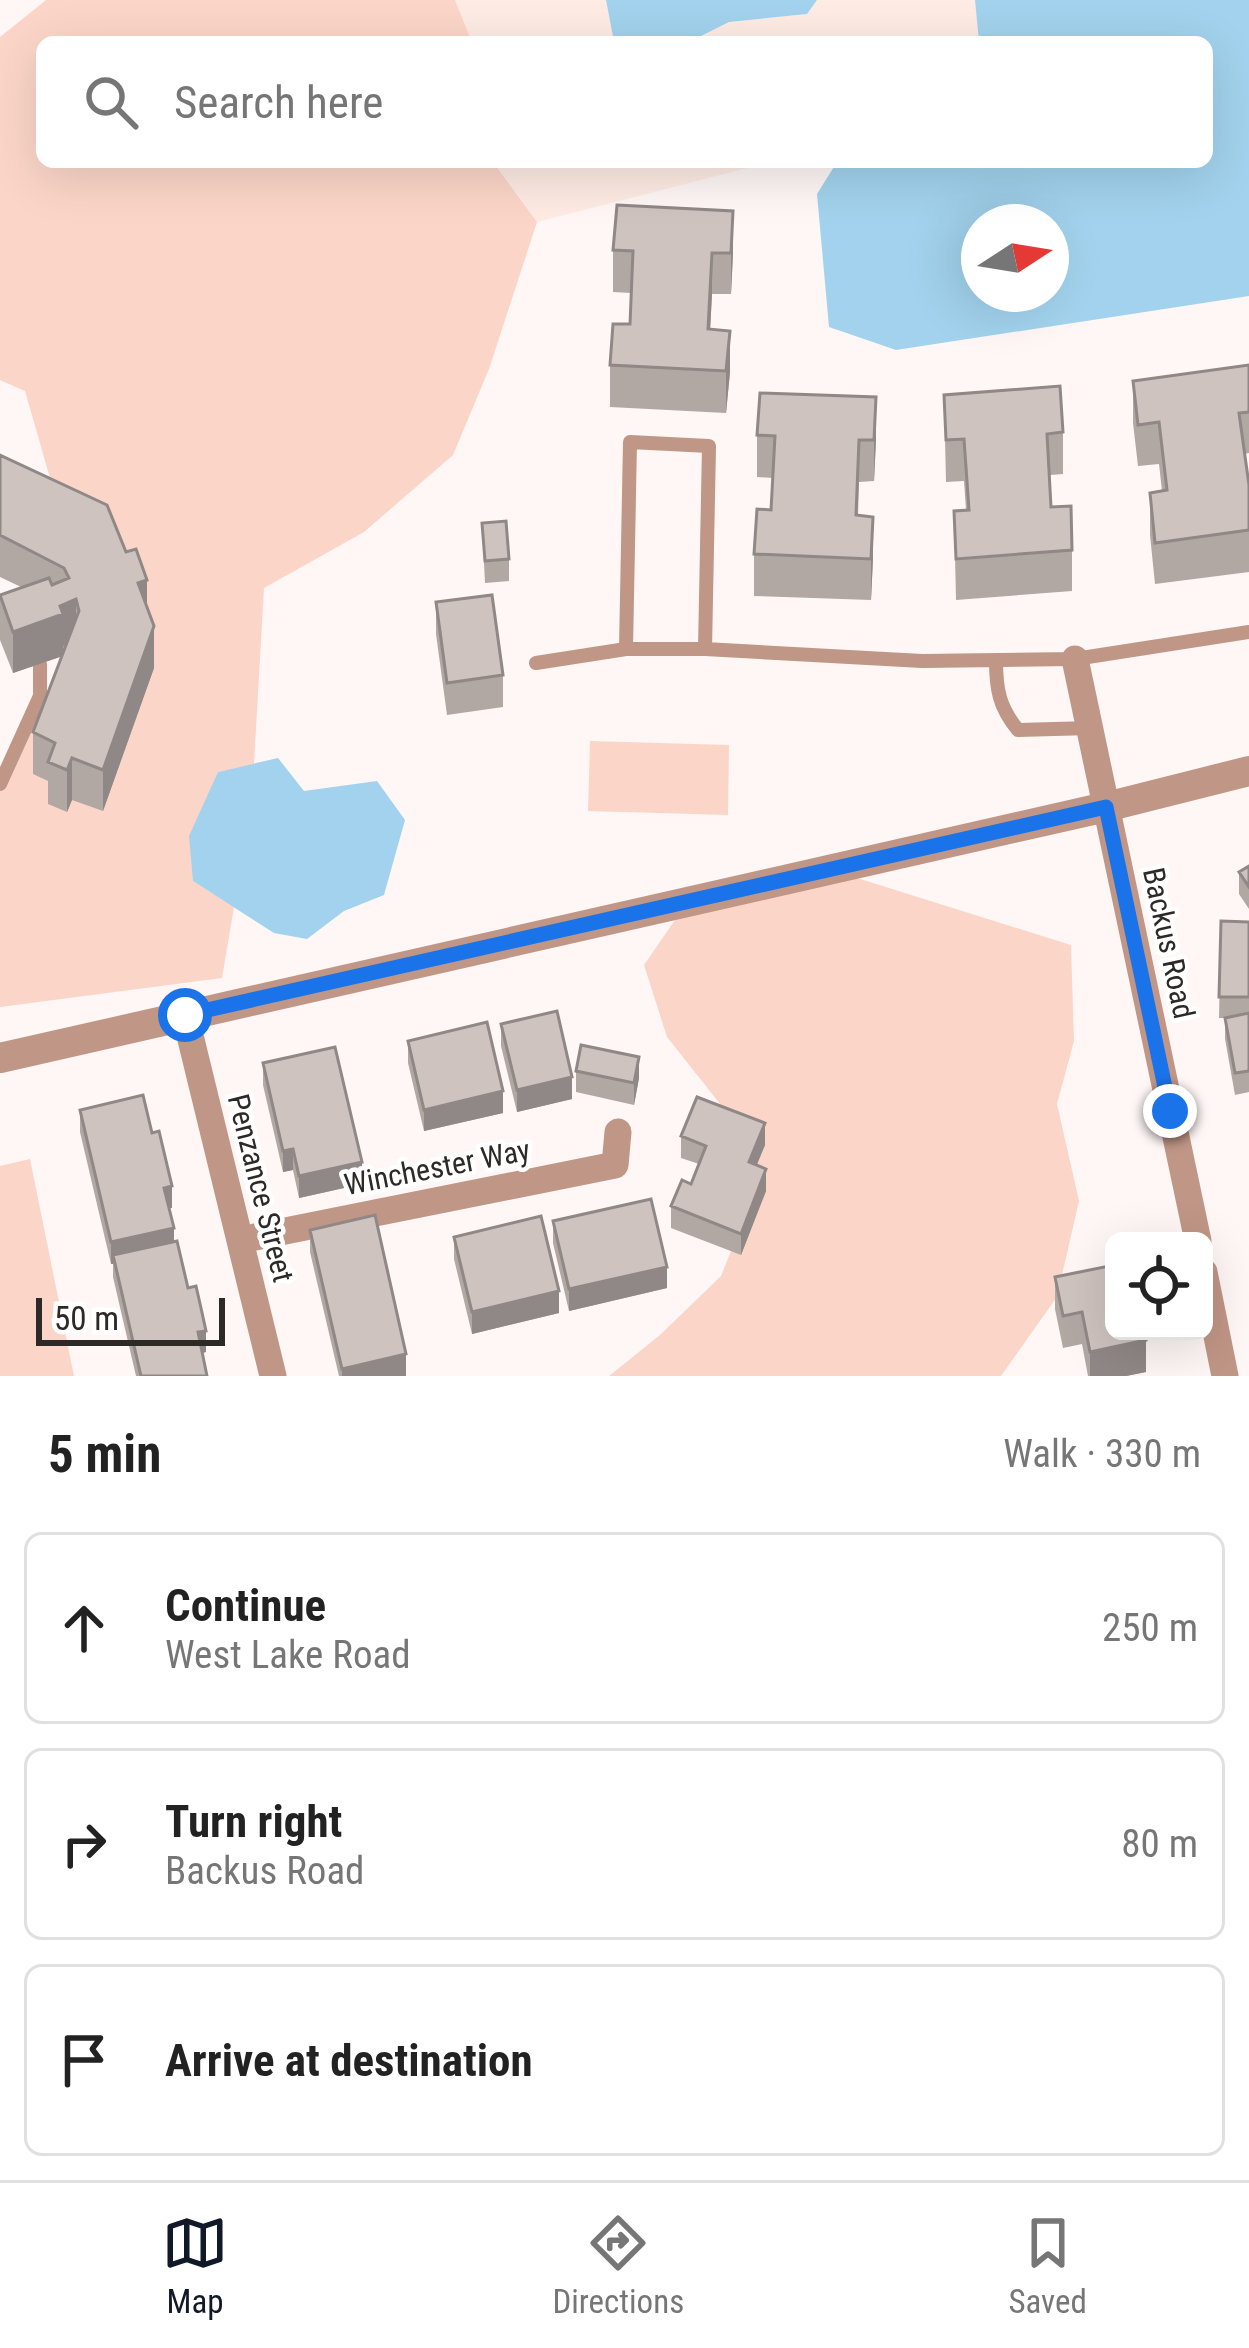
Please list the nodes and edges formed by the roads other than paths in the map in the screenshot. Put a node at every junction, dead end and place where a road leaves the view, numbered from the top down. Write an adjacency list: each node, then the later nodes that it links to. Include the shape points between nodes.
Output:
1 (1249, 632): 4 (lane)
2 (626, 649): 3 (lane); 3 (lane, via 630,442 709,446); 6 (lane)
3 (705, 649): 5 (lane)
4 (1075, 658): 5 (lane); 8 (street, Backus Road)
5 (997, 660): 8 (lane, via 1002,710 1018,730)
6 (536, 663)
7 (40, 664): 10 (lane, via 40,696)
8 (1091, 728): 11 (street, Backus Road)
9 (1249, 771): 11 (street)
10 (0, 784)
11 (1106, 807): 12 (street); 15 (street, Backus Road)
12 (185, 1015): 13 (street); 16 (street, Penzance Street)
13 (0, 1058)
14 (618, 1132): 16 (street, Winchester Way, via 615,1165)
15 (1196, 1232)
16 (240, 1240): 18 (street, Penzance Street)
17 (1213, 1317): 19 (street)
18 (273, 1376)
19 (1225, 1376)

